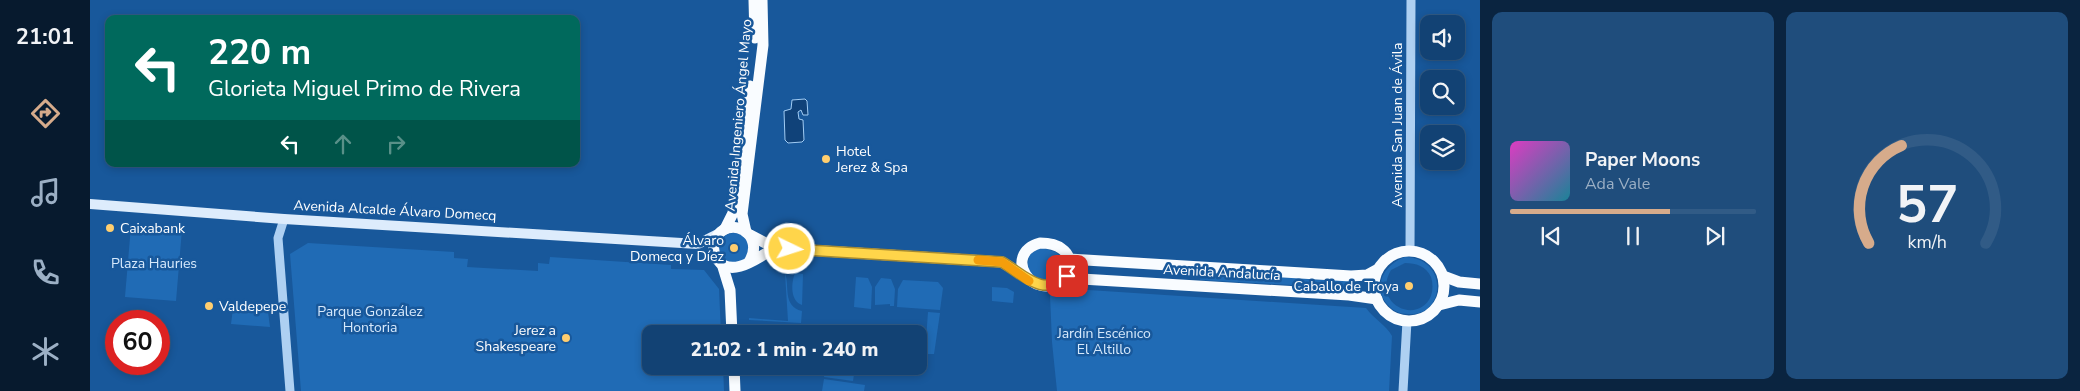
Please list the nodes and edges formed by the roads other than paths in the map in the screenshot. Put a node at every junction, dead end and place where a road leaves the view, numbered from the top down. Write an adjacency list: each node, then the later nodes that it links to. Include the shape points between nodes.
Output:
1 (754, 0): 6 (main road, Avenida Ingeniero Ángel Mayo, via 755,45 733,213)
2 (762, 0): 7 (main road, Avenida Ingeniero Ángel Mayo, via 763,45 742,214)
3 (1411, 0): 11 (street, Avenida San Juan de Ávila)
4 (90, 204): 5 (main road, Avenida Alcalde Álvaro Domecq)
5 (284, 219): 8 (main road, Avenida Alcalde Álvaro Domecq); 28 (street, via 278,238)
6 (723, 231): 7 (main road, via 736,228); 8 (main road); 13 (main road, via 715,240 714,247)
7 (748, 234): 9 (main road); 15 (main road, via 754,252)
8 (698, 244): 13 (main road)
9 (775, 248): 14 (main road); 15 (main road)
10 (1027, 250): 12 (main road, via 1033,245 1048,243 1062,248); 14 (main road); 18 (main road, via 1022,257)
11 (1410, 250): 16 (main road, via 1387,258); 17 (main road, via 1431,258)
12 (1069, 259): 16 (main road, Avenida Andalucía, via 1351,276 1367,275); 19 (main road, via 1070,268)
13 (720, 262): 15 (main road, via 735,268); 21 (main road)
14 (1002, 262): 18 (main road)
15 (746, 264): 21 (main road)
16 (1378, 269): 22 (main road, via 1374,278)
17 (1443, 276): 20 (main road); 24 (main road, via 1445,287)
18 (1026, 277): 19 (main road, via 1042,286)
19 (1065, 278): 22 (main road, Avenida Andalucía, via 1349,294)
20 (1480, 284)
21 (730, 290): 26 (main road)
22 (1377, 299): 25 (main road, via 1385,312)
23 (1480, 302): 24 (main road, via 1459,300)
24 (1438, 305): 25 (main road, via 1428,315)
25 (1407, 321): 30 (street)
26 (732, 325)
27 (734, 375): 29 (main road)
28 (290, 391)
29 (735, 391)
30 (1403, 391)

